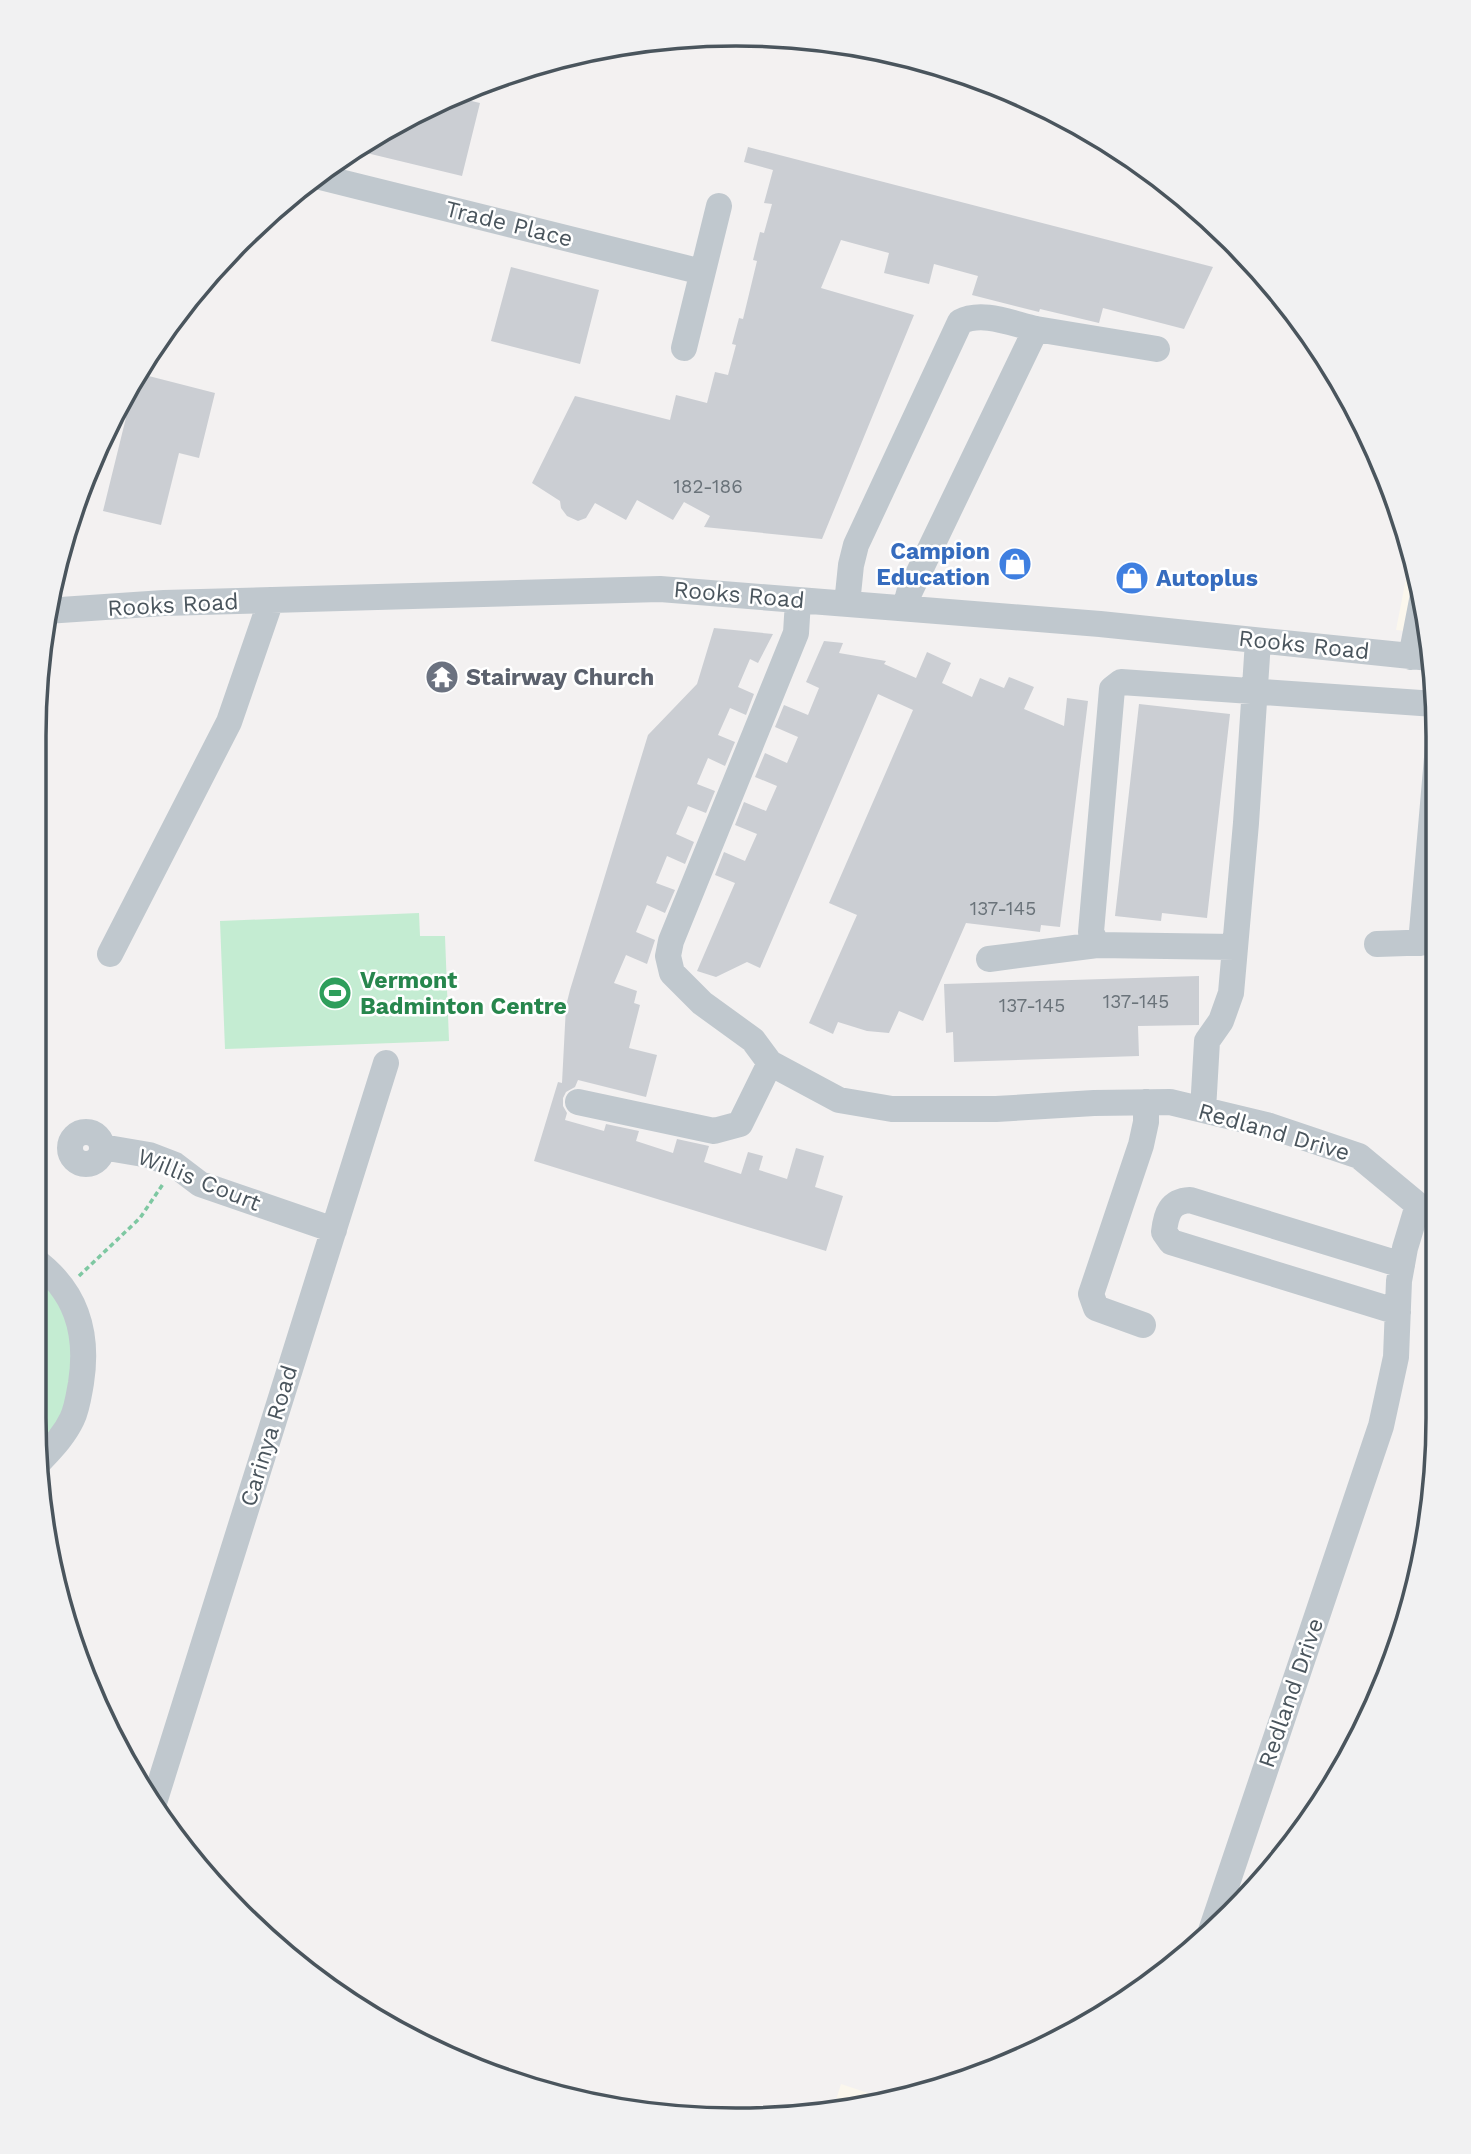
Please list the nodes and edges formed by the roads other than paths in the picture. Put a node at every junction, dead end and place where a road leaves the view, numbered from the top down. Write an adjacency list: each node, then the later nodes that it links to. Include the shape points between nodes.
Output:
1 (328, 179): 3 (street, Trade Place)
2 (719, 206): 3 (street)
3 (702, 272): 5 (street)
4 (1036, 329): 6 (street); 9 (street, via 981,317 960,322 856,545); 10 (street)
5 (684, 348)
6 (1157, 349)
7 (271, 600): 8 (street, Rooks Road, via 660,589); 11 (street, Rooks Road); 20 (street, via 229,722)
8 (798, 601): 9 (street, Rooks Road); 23 (street, Redland Drive, via 796,633 668,956 672,973 702,1003 753,1040)
9 (847, 604): 10 (street, Rooks Road)
10 (905, 608): 12 (street, Rooks Road)
11 (57, 610)
12 (1258, 641): 13 (street, Rooks Road); 14 (street)
13 (1421, 657)
14 (1255, 691): 15 (street); 18 (street, via 1121,682 1112,689 1091,932); 19 (street)
15 (1425, 703)
16 (1426, 943): 17 (street)
17 (1377, 944)
18 (1097, 945): 19 (street); 21 (street)
19 (1235, 947): 26 (street, via 1230,993 1221,1021 1207,1041)
20 (110, 954)
21 (989, 959)
22 (386, 1063): 29 (street, Carinya Road)
23 (769, 1063): 24 (street, via 740,1124 714,1131); 25 (street, Redland Drive, via 839,1100 892,1110)
24 (578, 1102)
25 (1146, 1102): 26 (street, Redland Drive); 34 (street, via 1141,1145 1091,1294 1096,1308)
26 (1203, 1110): 30 (street, Redland Drive, via 1270,1126 1359,1156 1418,1205)
27 (102, 1147): 29 (street, Willis Court, via 149,1155 200,1184)
28 (1285, 1229): 30 (street); 32 (street); 32 (street, via 1190,1200 1174,1203 1167,1216 1164,1232 1171,1242)
29 (334, 1230): 36 (street, Carinya Road)
30 (1402, 1265): 33 (street, Redland Drive)
31 (46, 1270): 35 (street, via 64,1289 84,1342 84,1367 73,1419)
32 (1271, 1273): 33 (street)
33 (1398, 1312): 37 (street, Redland Drive, via 1396,1357 1381,1426)
34 (1143, 1325)
35 (47, 1454)
36 (157, 1794)
37 (1218, 1911)

